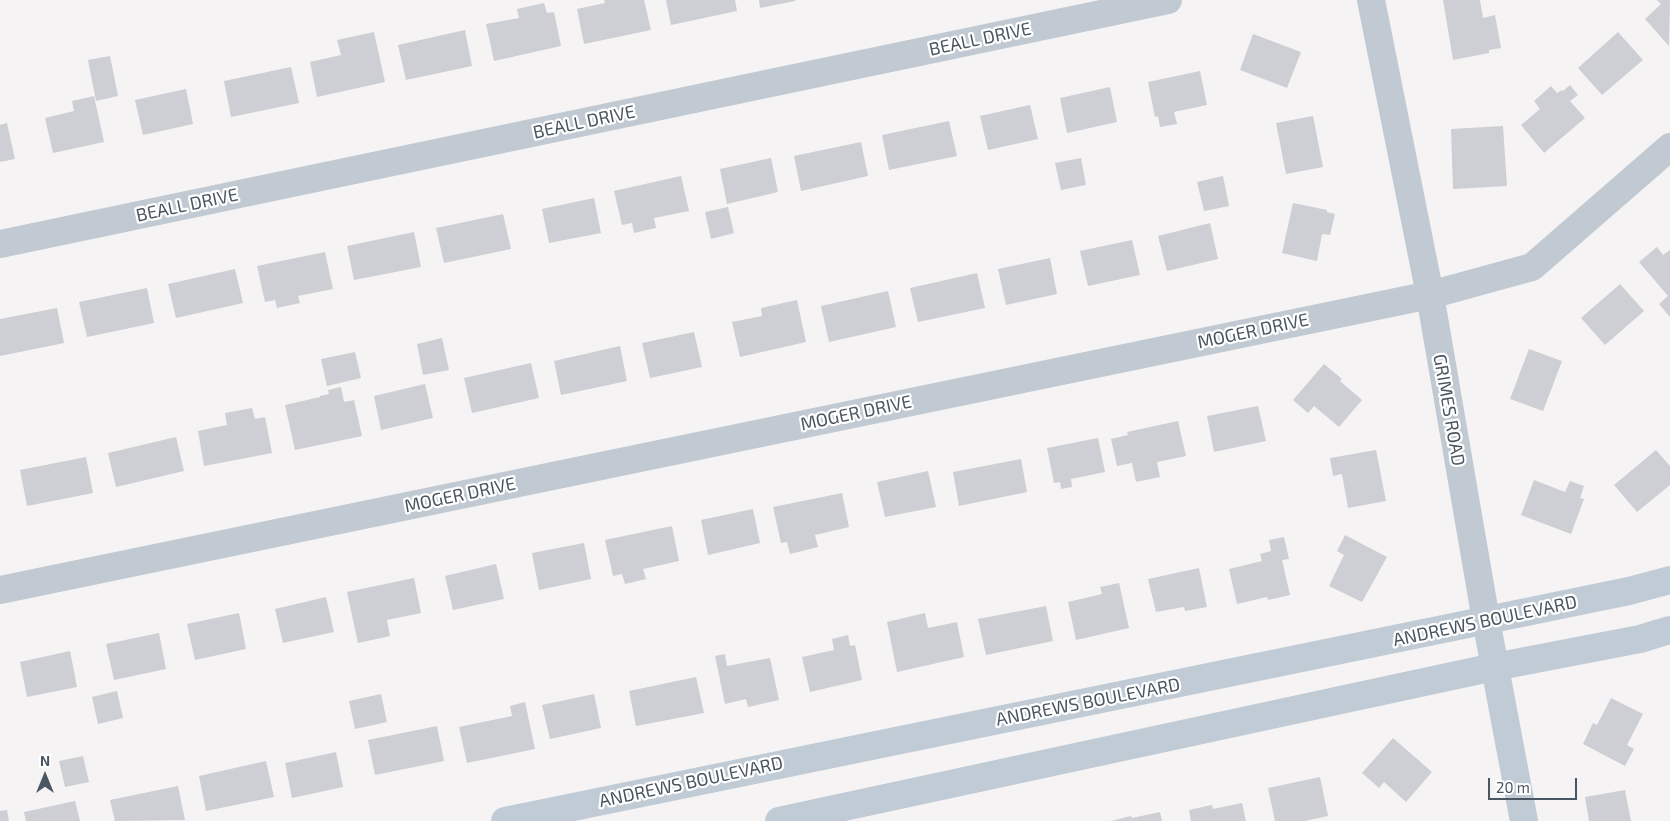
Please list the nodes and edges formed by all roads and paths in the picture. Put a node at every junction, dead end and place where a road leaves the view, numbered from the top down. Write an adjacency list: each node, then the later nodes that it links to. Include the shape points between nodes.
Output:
1 (1168, 0): 4 (street, BEALL DRIVE)
2 (1371, 0): 5 (street, GRIMES ROAD)
3 (1670, 147): 5 (street, MOGER DRIVE, via 1532,268)
4 (0, 244)
5 (1430, 295): 7 (street, MOGER DRIVE); 8 (street, GRIMES ROAD)
6 (1670, 580): 8 (street, ANDREWS BOULEVARD)
7 (0, 590)
8 (1486, 620): 10 (street, GRIMES ROAD); 11 (street, ANDREWS BOULEVARD)
9 (1670, 630): 10 (street, via 1640,639)
10 (1494, 667): 12 (street); 13 (street, GRIMES ROAD)
11 (506, 821)
12 (779, 821)
13 (1524, 821)

